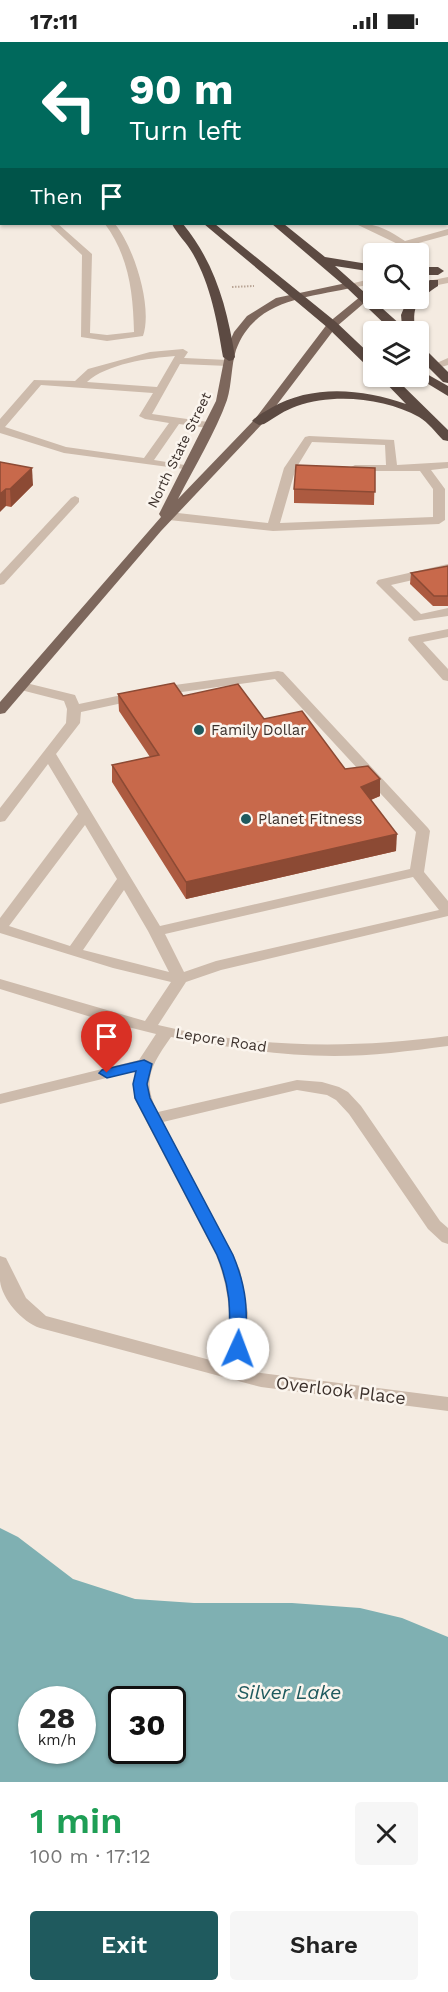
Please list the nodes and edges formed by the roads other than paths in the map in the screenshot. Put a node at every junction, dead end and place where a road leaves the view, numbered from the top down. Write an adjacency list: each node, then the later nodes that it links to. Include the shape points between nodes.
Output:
1 (54, 225): 2 (street, via 87,254 85,335 107,338 139,334 131,260 121,235)
2 (111, 225)
3 (178, 225): 21 (highway, via 188,236 215,288)
4 (210, 225): 15 (highway)
5 (279, 225): 8 (highway)
6 (364, 225): 7 (street, via 404,244)
7 (448, 232)
8 (320, 259): 9 (highway); 13 (highway)
9 (363, 267)
10 (440, 274): 11 (street)
11 (448, 280)
12 (363, 283): 13 (street)
13 (351, 285): 14 (highway); 15 (main road, North State Street)
14 (363, 293)
15 (295, 295): 19 (highway); 21 (main road, North State Street, via 265,306 250,317 240,329)
16 (363, 302): 19 (main road, North State Street)
17 (380, 309): 18 (highway)
18 (391, 321)
19 (332, 325): 20 (highway); 34 (main road, North State Street)
20 (363, 355)
21 (229, 360): 23 (street); 35 (main road, North State Street, via 224,392)
22 (429, 360): 25 (highway)
23 (177, 361): 28 (street, via 183,352 150,355 93,371); 30 (street)
24 (448, 361): 25 (street)
25 (435, 366): 26 (highway)
26 (448, 379)
27 (429, 380): 31 (highway)
28 (77, 385): 30 (street); 36 (street, via 38,382)
29 (396, 387): 32 (highway)
30 (160, 390): 33 (street, via 146,416)
31 (448, 392)
32 (425, 415): 34 (highway, via 375,398 332,394 290,404); 37 (highway)
33 (176, 421): 35 (street); 38 (street)
34 (259, 421): 47 (main road, North State Street)
35 (208, 425): 40 (main road, North State Street)
36 (0, 427): 38 (street, via 64,450)
37 (448, 437)
38 (147, 462): 40 (street)
39 (448, 465): 45 (street)
40 (187, 468): 48 (main road, North State Street)
41 (290, 468): 42 (street); 44 (street, via 309,439 390,442); 49 (street)
42 (324, 468)
43 (347, 468): 44 (street)
44 (392, 468): 45 (street)
45 (423, 468): 49 (street, via 439,489 439,520)
46 (75, 500): 51 (street)
47 (169, 516): 48 (main road, North State Street); 49 (street)
48 (158, 528): 55 (main road, North State Street)
49 (273, 528)
50 (448, 568): 52 (street, via 382,583 418,618)
51 (0, 581)
52 (448, 612)
53 (448, 633): 54 (street, via 414,640)
54 (445, 671)
55 (22, 686): 56 (street, via 70,698); 57 (main road, North State Street)
56 (74, 709): 58 (street, via 73,723); 61 (street, via 173,689 278,675 423,831)
57 (0, 710)
58 (49, 754): 59 (street); 60 (street)
59 (85, 815): 62 (street); 64 (street)
60 (0, 818)
61 (417, 872): 63 (street); 65 (street)
62 (124, 879): 65 (street); 66 (street)
63 (448, 912): 67 (street, via 216,966)
64 (0, 928): 66 (street)
65 (156, 930): 67 (street)
66 (74, 952): 67 (street)
67 (180, 979): 69 (street)
68 (0, 984): 69 (street, Lepore Road)
69 (158, 1029): 70 (street, Lepore Road, via 305,1052 392,1049); 71 (street)
70 (448, 1041)
71 (144, 1064): 72 (street); 73 (street, via 142,1098)
72 (0, 1099)
73 (153, 1119): 74 (street, via 284,1087 309,1085 333,1091 349,1102 434,1225); 76 (street, via 235,1279 239,1301 238,1349)
74 (448, 1239)
75 (0, 1262): 76 (street, Overlook Place, via 26,1313 40,1321)
76 (233, 1373): 77 (street, Overlook Place, via 288,1385)
77 (448, 1404)

